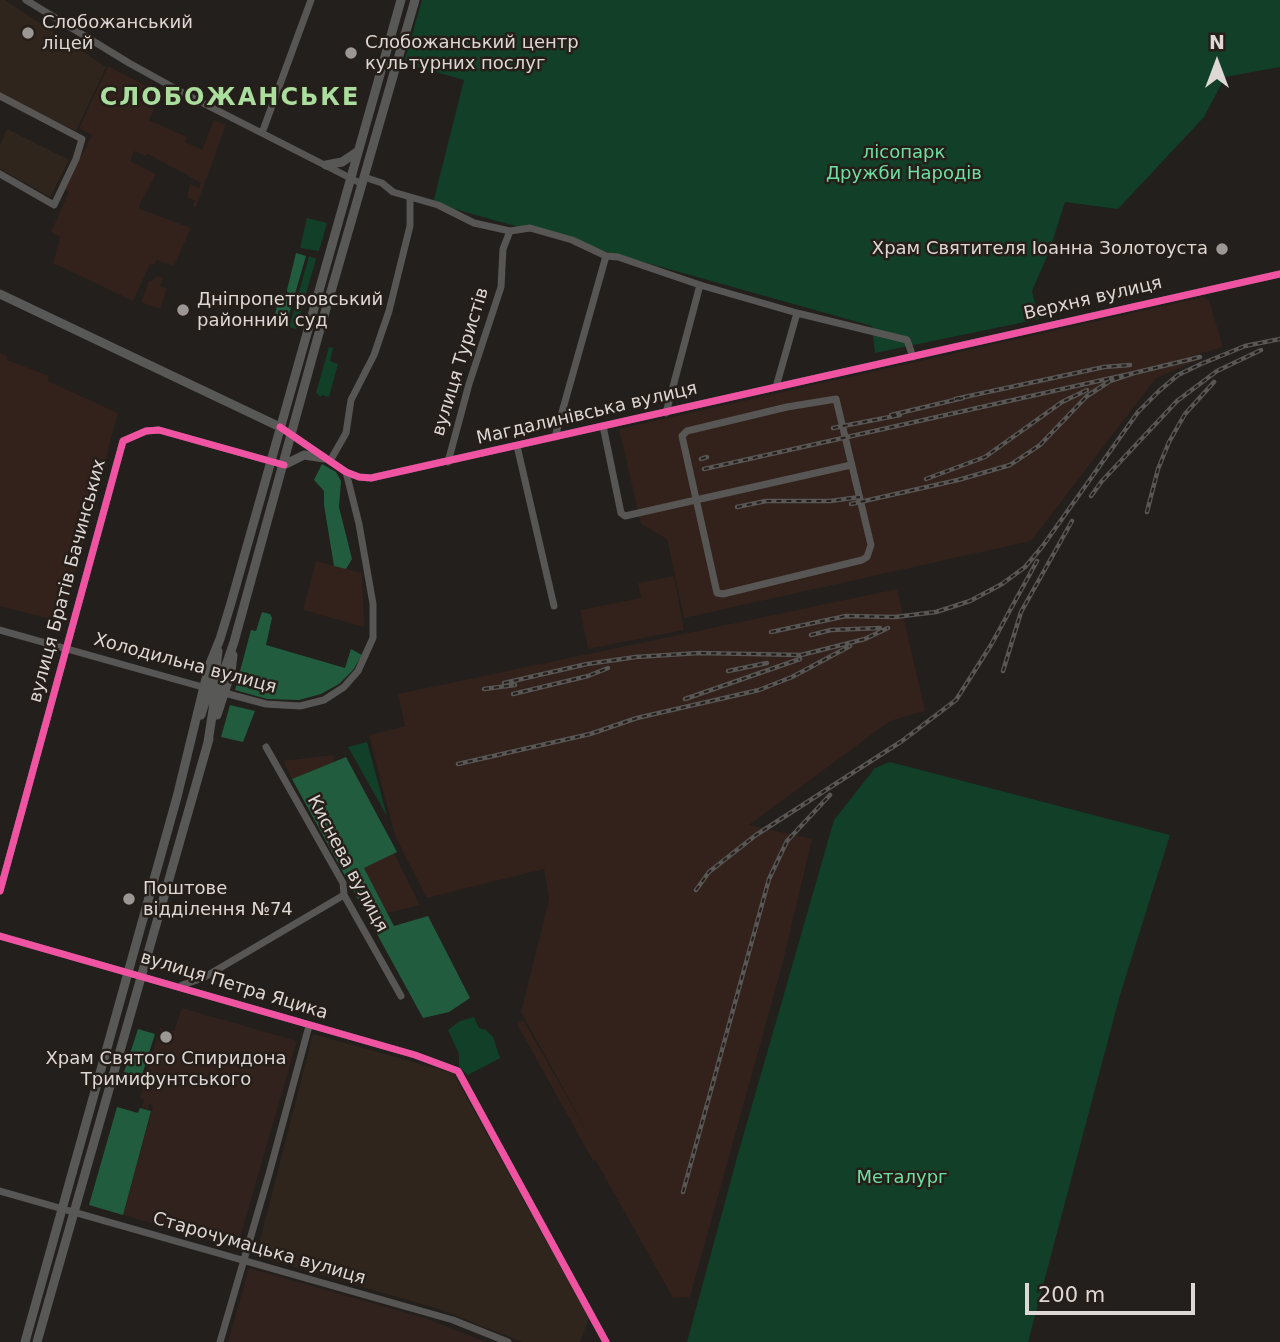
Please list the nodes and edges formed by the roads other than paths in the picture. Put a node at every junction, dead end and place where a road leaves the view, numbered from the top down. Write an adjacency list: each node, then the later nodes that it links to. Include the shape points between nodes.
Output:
1 (26, 0): 6 (street, via 129,63)
2 (311, 0): 6 (street)
3 (401, 0): 7 (main road)
4 (415, 0): 11 (main road)
5 (0, 96): 9 (street, via 82,139 54,205)
6 (262, 133): 8 (street)
7 (358, 150): 8 (main road, via 342,162); 10 (main road)
8 (326, 166): 10 (street)
9 (0, 174)
10 (351, 178): 11 (street); 23 (main road)
11 (363, 181): 12 (street, via 382,183); 24 (main road)
12 (410, 197): 13 (street, via 474,223); 27 (street, via 410,226 389,311 351,400 346,433)
13 (510, 231): 14 (street, via 530,228); 28 (street, вулиця Туристів, via 503,249 501,287)
14 (607, 256): 16 (street); 25 (street)
15 (1280, 274): 19 (street, Верхня вулиця)
16 (699, 285): 18 (street); 21 (street)
17 (0, 293): 23 (main road)
18 (797, 313): 19 (street, via 906,340); 20 (street)
19 (913, 357): 20 (street, Магдалинівська вулиця)
20 (776, 387): 21 (street, Магдалинівська вулиця)
21 (666, 413): 22 (street, Магдалинівська вулиця)
22 (603, 426): 25 (street, Магдалинівська вулиця); 33 (street, via 623,515)
23 (280, 427): 24 (street, Магдалинівська вулиця); 29 (main road)
24 (291, 436): 27 (street, Магдалинівська вулиця); 30 (main road)
25 (555, 437): 26 (street, Магдалинівська вулиця)
26 (517, 446): 28 (street, Магдалинівська вулиця); 34 (street)
27 (327, 459): 30 (main road, via 304,455); 32 (street, Магдалинівська вулиця)
28 (448, 461): 32 (street, Магдалинівська вулиця, via 371,478)
29 (270, 462): 30 (street, вулиця Братів Бачинських); 36 (street, вулиця Братів Бачинських, via 159,430 123,441); 41 (main road)
30 (284, 465): 42 (main road, via 215,697 208,742)
31 (851, 466): 33 (street); 33 (street, via 836,399 787,407 684,432); 33 (street, via 871,545 867,557 723,594 717,593)
32 (346, 472): 36 (street, Холодильна вулиця, via 373,604 373,638 357,672 344,687 324,699 293,707 265,704)
33 (698, 499)
34 (554, 606)
35 (0, 630): 36 (street, Холодильна вулиця)
36 (66, 649): 38 (street, вулиця Братів Бачинських)
37 (266, 747): 39 (street, Киснева вулиця, via 343,883)
38 (0, 891)
39 (344, 895): 43 (street, via 203,978); 44 (street, Киснева вулиця)
40 (0, 936): 41 (street, вулиця Петра Яцика)
41 (129, 972): 42 (street, вулиця Петра Яцика); 47 (main road)
42 (141, 975): 43 (street, вулиця Петра Яцика); 48 (main road)
43 (178, 986): 45 (street, вулиця Петра Яцика)
44 (401, 996)
45 (309, 1026): 49 (street); 54 (street, вулиця Петра Яцика, via 458,1071)
46 (0, 1191): 47 (street, Старочумацька вулиця)
47 (62, 1208): 48 (street, Старочумацька вулиця); 50 (main road)
48 (74, 1212): 49 (street, Старочумацька вулиця); 51 (main road)
49 (244, 1260): 52 (street); 53 (street, Старочумацька вулиця, via 453,1320)
50 (25, 1342)
51 (37, 1342)
52 (219, 1342)
53 (508, 1342)
54 (606, 1342)

